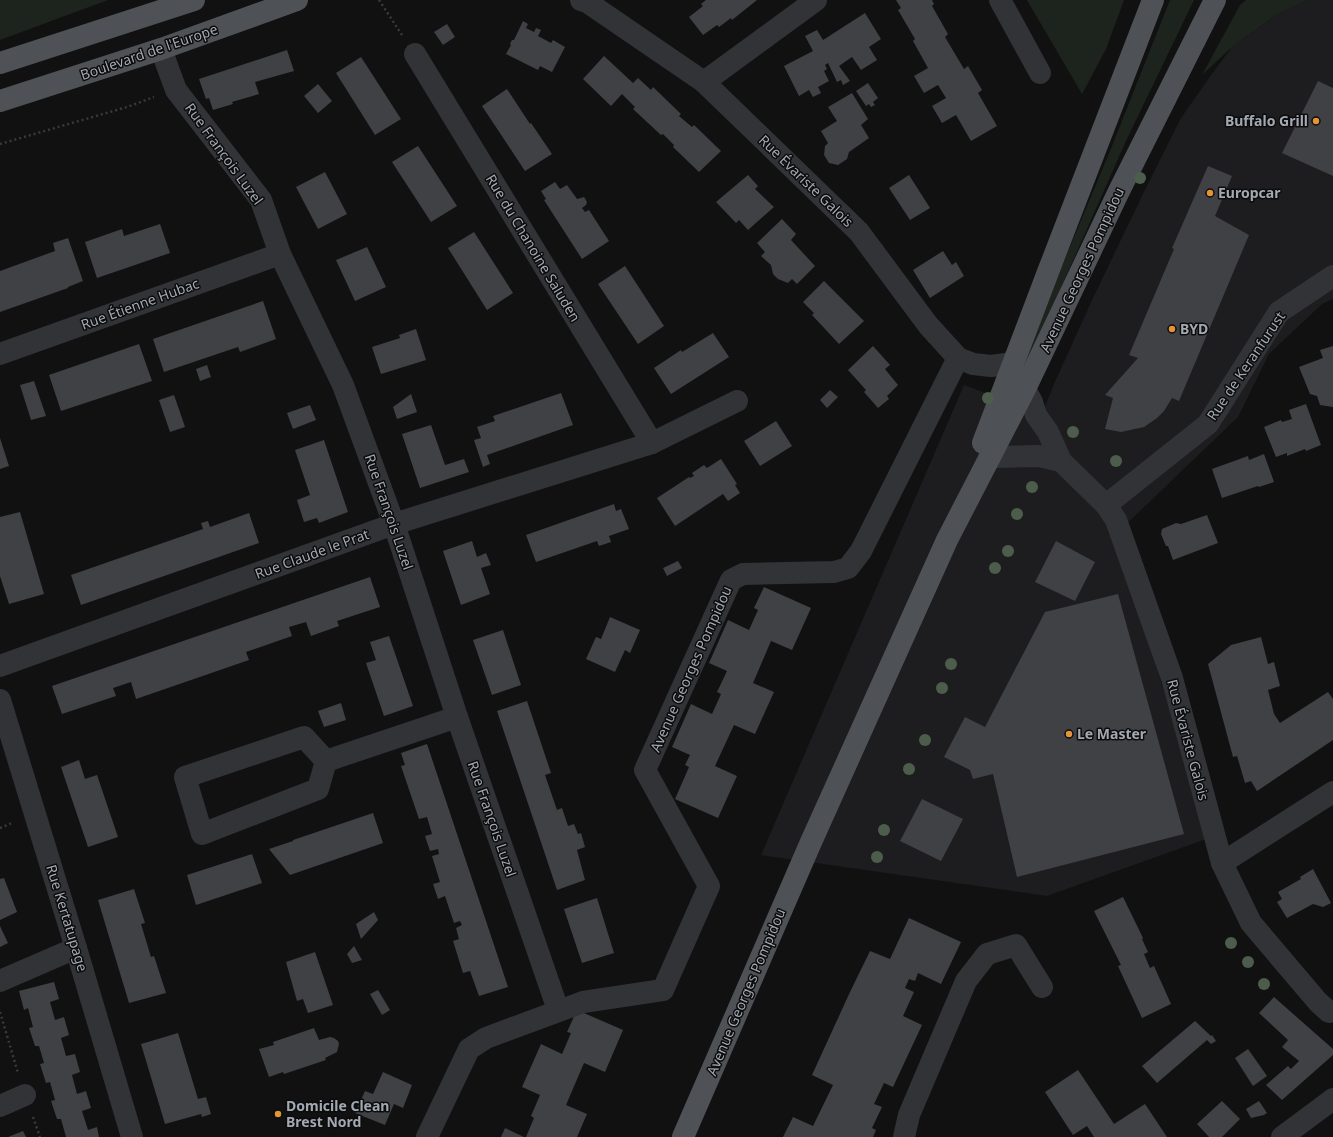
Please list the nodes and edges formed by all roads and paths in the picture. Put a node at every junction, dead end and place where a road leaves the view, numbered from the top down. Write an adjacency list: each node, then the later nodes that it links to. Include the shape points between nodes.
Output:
1 (194, 0): 11 (main road)
2 (297, 0): 9 (main road, Boulevard de l'Europe)
3 (379, 0): 10 (path)
4 (581, 0): 13 (street, Rue Évariste Galois)
5 (816, 0): 13 (street)
6 (1000, 0): 12 (street)
7 (1153, 0): 21 (main road, Avenue Georges Pompidou)
8 (1215, 0): 22 (main road, Avenue Georges Pompidou, via 1119,191)
9 (161, 49): 14 (street, Rue François Luzel); 15 (main road, Boulevard de l'Europe)
10 (415, 54): 24 (street, Rue du Chanoine Saluden)
11 (0, 63)
12 (1040, 74)
13 (704, 82): 20 (street, Rue Évariste Galois, via 859,232 928,325)
14 (176, 90): 16 (path); 17 (street, Rue François Luzel, via 261,200)
15 (0, 101)
16 (0, 144)
17 (280, 254): 19 (street, Rue Étienne Hubac); 28 (street, Rue François Luzel, via 343,386)
18 (1333, 276): 27 (street, Rue de Keranfurust, via 1279,312 1208,424)
19 (0, 354)
20 (958, 358): 21 (street, Rue Évariste Galois, via 973,364 991,366); 46 (street, Avenue Georges Pompidou, via 861,552 848,568 834,572 743,574 731,580 645,770 709,886 663,990 583,1002 486,1038 469,1049)
21 (1013, 363): 29 (main road, Avenue Georges Pompidou)
22 (1025, 389): 25 (main road, Avenue Georges Pompidou); 26 (street, Rue Évariste Galois)
23 (737, 401): 24 (street, Rue Claude le Prat)
24 (652, 443): 28 (street, Rue Claude le Prat)
25 (989, 457): 26 (street, via 1039,456); 29 (main road, Avenue Georges Pompidou)
26 (1061, 461): 27 (street, Rue Évariste Galois)
27 (1106, 505): 35 (street, Rue Évariste Galois, via 1116,520 1172,678)
28 (394, 524): 30 (street, Rue Claude le Prat); 32 (street, Rue François Luzel)
29 (947, 540): 43 (main road, Avenue Georges Pompidou, via 808,849)
30 (0, 666)
31 (0, 700): 36 (street, Rue Kertatupage)
32 (457, 717): 33 (street); 39 (street, Rue François Luzel)
33 (326, 761): 33 (street, via 304,737 185,777 202,834 318,789)
34 (1333, 792): 35 (street)
35 (1222, 863): 40 (street, Rue Évariste Galois, via 1252,922 1318,1002)
36 (76, 948): 37 (street); 45 (street, Rue Kertatupage)
37 (0, 981)
38 (1042, 987): 49 (street, via 1016,945 987,954 966,981 909,1115)
39 (556, 1004)
40 (1332, 1012)
41 (25, 1095): 44 (street)
42 (1333, 1100): 50 (street)
43 (698, 1104): 47 (street); 48 (main road, Avenue Georges Pompidou)
44 (0, 1106)
45 (132, 1137)
46 (427, 1137)
47 (671, 1137)
48 (683, 1137)
49 (904, 1137)
50 (1282, 1137)

